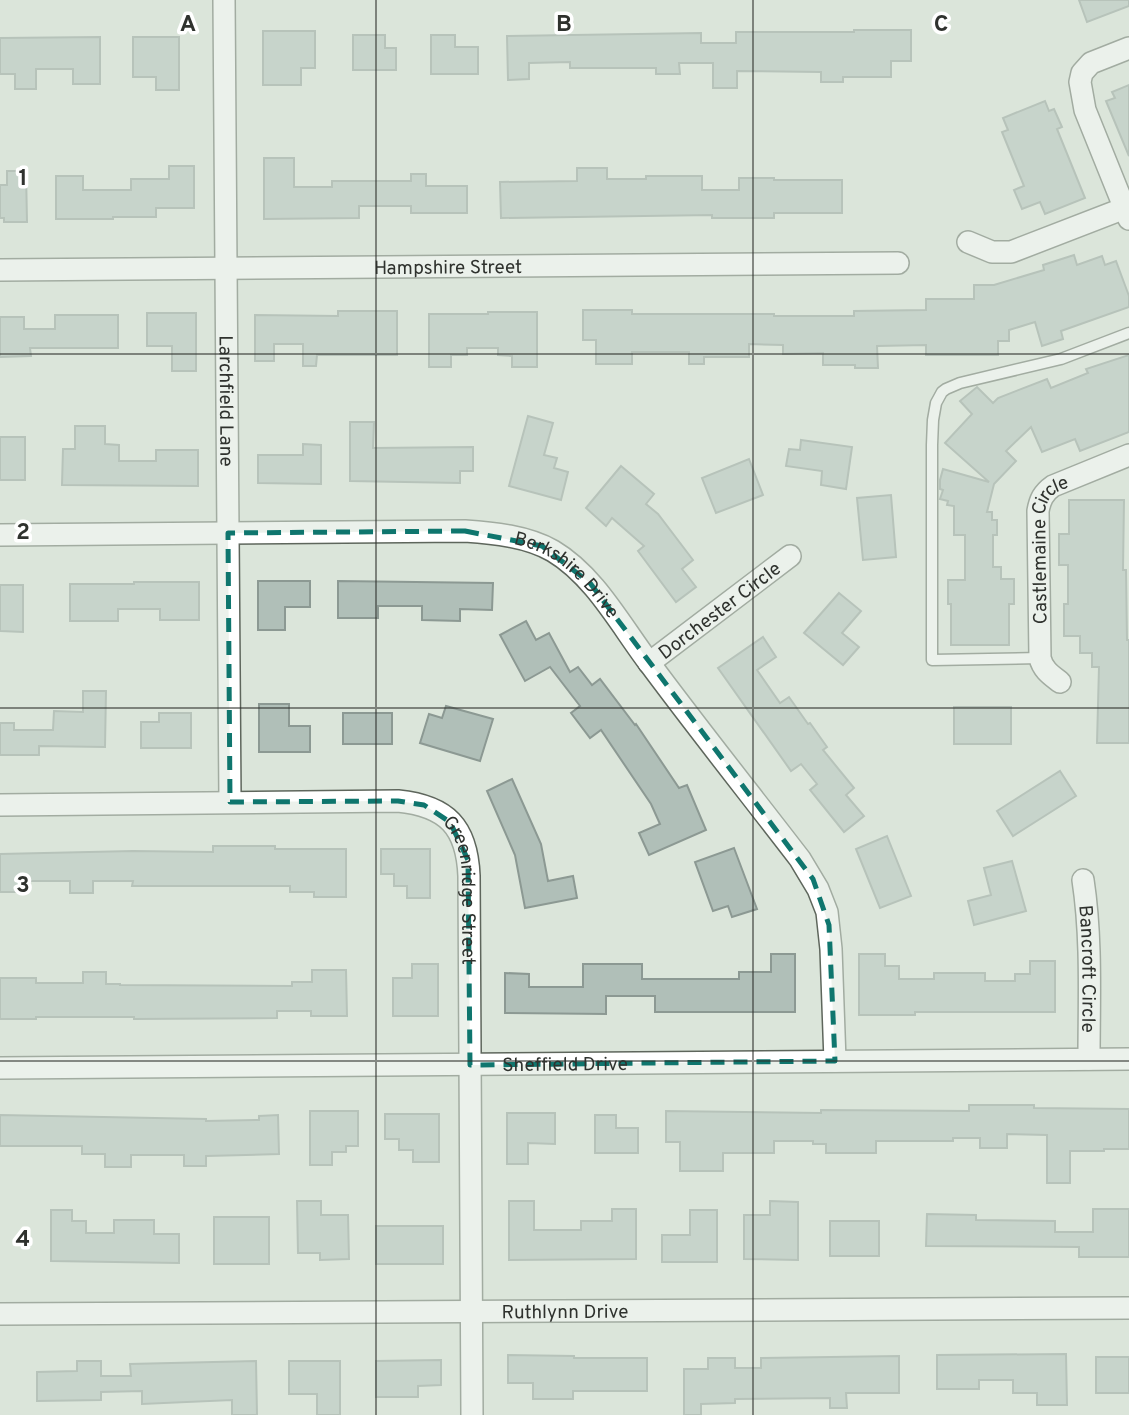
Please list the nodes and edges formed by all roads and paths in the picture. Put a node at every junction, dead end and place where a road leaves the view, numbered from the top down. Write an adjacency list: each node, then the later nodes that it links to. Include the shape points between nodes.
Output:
1 (224, 0): 6 (street, Larchfield Lane)
2 (1129, 48): 3 (street, via 1091,63 1080,82 1085,110)
3 (1127, 214): 4 (street, via 1003,254)
4 (968, 242)
5 (898, 263): 6 (street, Hampshire Street)
6 (226, 268): 7 (street, Hampshire Street); 10 (street, Larchfield Lane)
7 (0, 270)
8 (1129, 333): 13 (lane, via 1049,363 960,383 942,392 936,403 932,430 932,660)
9 (1129, 455): 13 (street, Castlemaine Circle, via 1053,486 1040,502)
10 (228, 533): 11 (street, Berkshire Drive); 14 (street, Berkshire Drive, via 465,531 542,546 590,583); 16 (street, Larchfield Lane)
11 (0, 535)
12 (790, 556): 14 (street, Dorchester Circle)
13 (1040, 658): 15 (street, Castlemaine Circle, via 1046,672)
14 (649, 663): 21 (street, Berkshire Drive, via 800,859 818,890 829,925)
15 (1060, 682)
16 (230, 802): 17 (street, Greenridge Street); 22 (street, Greenridge Street, via 398,801 424,805 450,822 462,837 468,860)
17 (0, 805)
18 (1083, 880): 19 (street, Bancroft Circle)
19 (1089, 1059): 20 (street, Sheffield Drive); 21 (street, Sheffield Drive)
20 (1129, 1059)
21 (835, 1061): 22 (street, Sheffield Drive)
22 (470, 1065): 23 (street, Sheffield Drive); 25 (street, Greenridge Street)
23 (0, 1068)
24 (1129, 1308): 25 (street, Ruthlynn Drive)
25 (472, 1310): 26 (street, Ruthlynn Drive); 27 (street, Greenridge Street)
26 (0, 1314)
27 (472, 1415)

